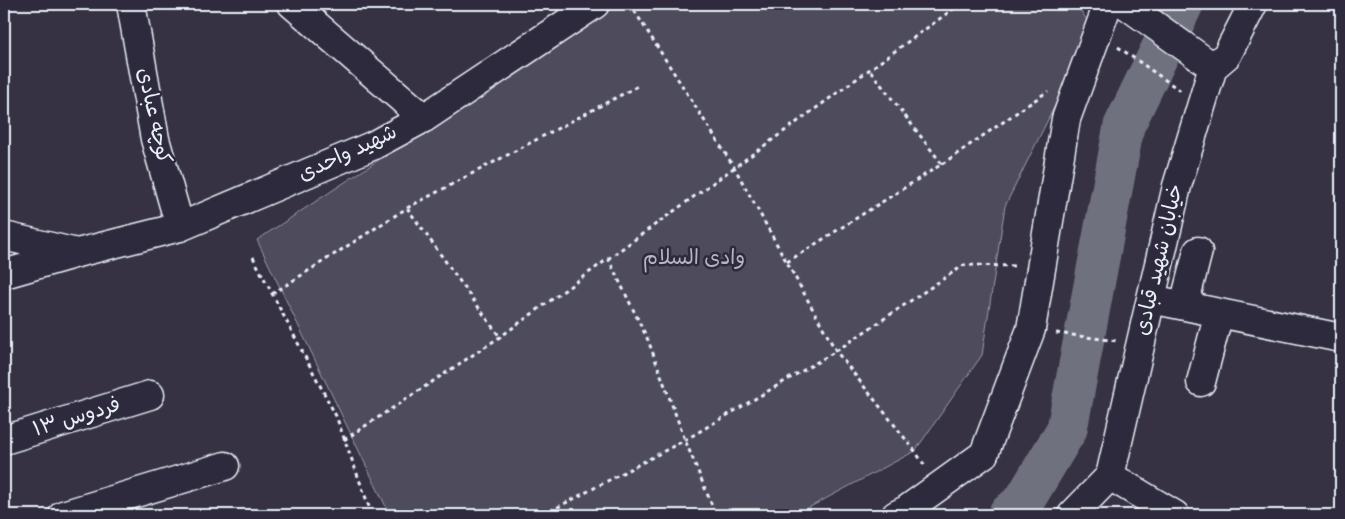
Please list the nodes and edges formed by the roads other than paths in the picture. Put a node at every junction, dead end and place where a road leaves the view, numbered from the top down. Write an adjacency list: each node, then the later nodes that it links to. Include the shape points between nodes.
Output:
1 (131, 4): 9 (street, کوچه عبادی, via 155,139)
2 (292, 4): 8 (street)
3 (595, 4): 8 (street, شهید واحدی)
4 (1108, 4): 24 (street, via 1066,119 1031,329 984,454)
5 (1125, 4): 7 (street)
6 (1253, 4): 7 (street, خیابان شهید قبادی, via 1227,54)
7 (1213, 67): 14 (street, خیابان شهید قبادی, via 1177,186)
8 (424, 118): 9 (street, شهید واحدی, via 374,145)
9 (180, 227): 12 (street, شهید واحدی)
10 (4, 236): 12 (street)
11 (1198, 251): 15 (street)
12 (77, 253): 13 (street, شهید واحدی)
13 (4, 274)
14 (1151, 299): 15 (street); 22 (street, خیابان شهید قبادی)
15 (1184, 305): 16 (street)
16 (1219, 312): 17 (street); 18 (street)
17 (1341, 338)
18 (1201, 382)
19 (150, 396): 20 (street, فردوس ۱۳)
20 (4, 440)
21 (225, 466): 23 (street)
22 (1110, 476): 25 (street); 26 (street)
23 (63, 515)
24 (896, 515)
25 (1072, 515)
26 (1175, 515)

